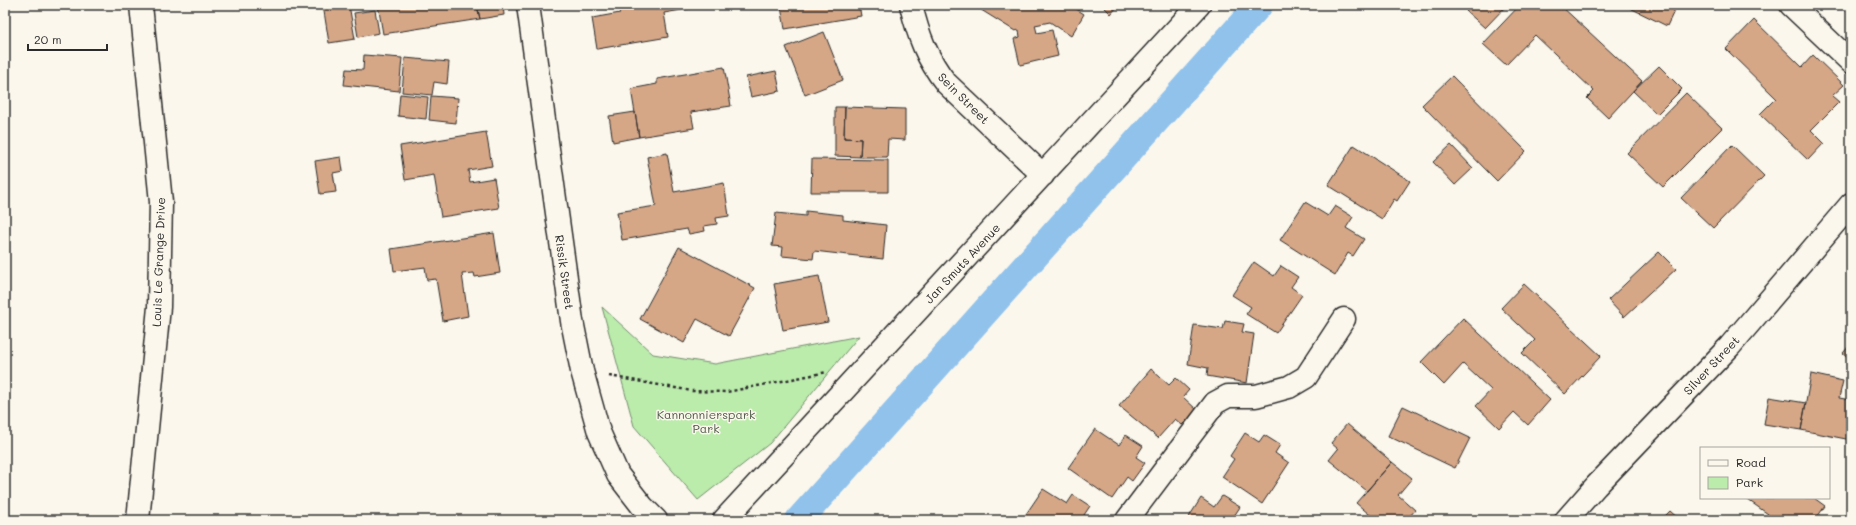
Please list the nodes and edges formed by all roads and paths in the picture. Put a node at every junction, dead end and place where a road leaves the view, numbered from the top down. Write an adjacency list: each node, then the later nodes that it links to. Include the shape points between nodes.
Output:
1 (141, 5): 12 (street, Louis Le Grange Drive, via 161,202 159,307)
2 (528, 5): 10 (street, Rissik Street, via 572,320)
3 (911, 5): 7 (street, Sein Street, via 925,50 942,78)
4 (1199, 5): 7 (street, Jan Smuts Avenue)
5 (1791, 5): 6 (street)
6 (1851, 62)
7 (1043, 175): 14 (street, Jan Smuts Avenue)
8 (1851, 204): 16 (street, Silver Street, via 1730,346)
9 (1344, 319): 15 (street, via 1306,377 1289,387 1256,396 1228,396 1216,403)
10 (582, 371): 11 (path, via 692,391 727,392); 13 (street, Rissik Street, via 599,432 618,475)
11 (831, 371)
12 (138, 520)
13 (656, 520)
14 (724, 520)
15 (1127, 520)
16 (1566, 520)

